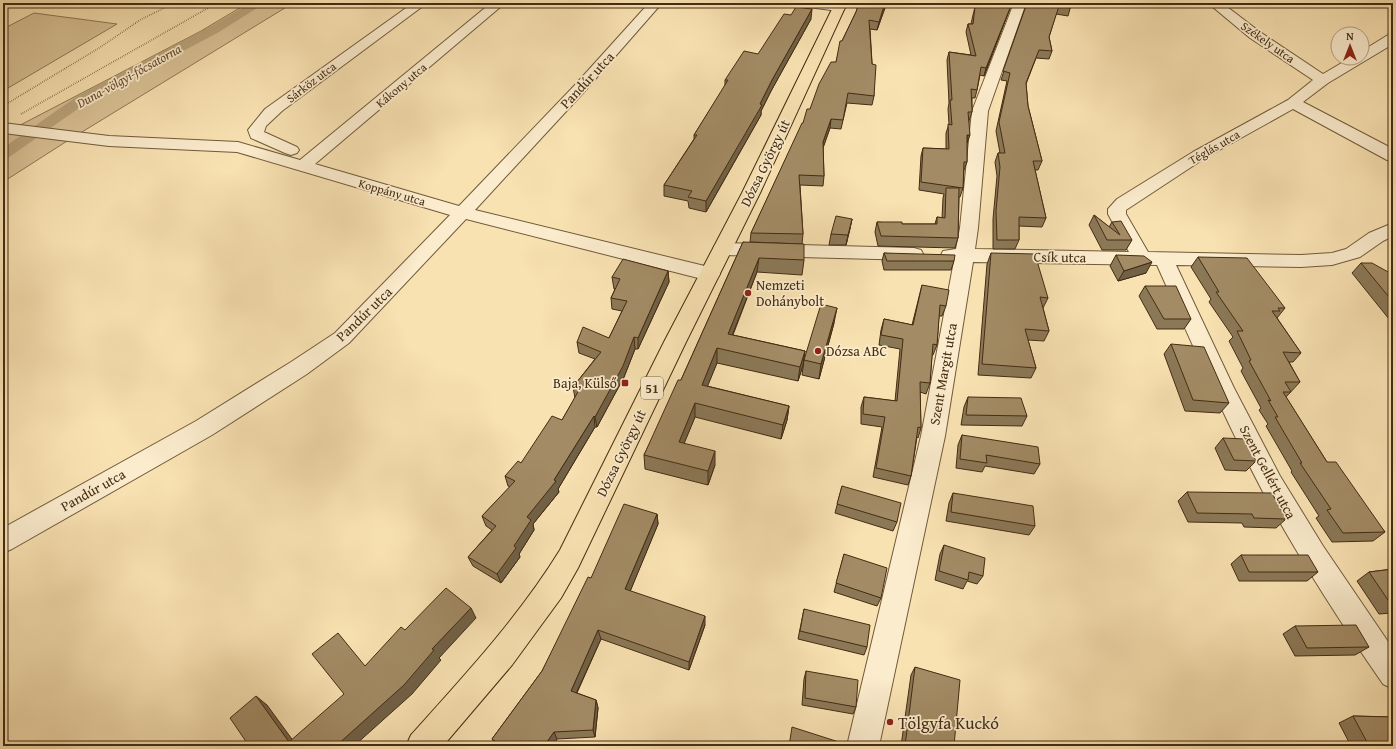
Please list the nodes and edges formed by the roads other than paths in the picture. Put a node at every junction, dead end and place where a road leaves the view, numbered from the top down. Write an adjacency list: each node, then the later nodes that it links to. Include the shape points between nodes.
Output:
1 (421, 3): 15 (street, Sárköz utca, via 328,69 273,111 258,127 257,134 298,153)
2 (499, 3): 15 (street, Kákony utca)
3 (656, 3): 16 (street, Pandúr utca)
4 (808, 3): 7 (street)
5 (1020, 3): 20 (street, Szent Margit utca, via 980,111)
6 (1214, 3): 11 (street, Székely utca, via 1255,35)
7 (840, 5): 18 (main road, Dózsa György út / 51)
8 (1393, 38): 9 (street, Téglás utca)
9 (1370, 52)
10 (1346, 66): 11 (street, Téglás utca)
11 (1323, 80): 12 (street, Téglás utca)
12 (1293, 103): 14 (street); 21 (street, Téglás utca, via 1199,156 1117,209 1117,214)
13 (9, 125): 15 (street, Koppány utca, via 109,142 238,147)
14 (1393, 156)
15 (305, 164): 16 (street, Koppány utca)
16 (462, 213): 23 (street, Koppány utca); 24 (street, Pandúr utca, via 342,338 204,428)
17 (1393, 229): 19 (street, Csík utca)
18 (722, 249): 20 (street, Csík utca); 23 (main road, Dózsa György út / 51)
19 (1351, 254): 21 (street, Csík utca, via 1332,260 1301,261); 22 (street)
20 (964, 256): 21 (street, Csík utca); 27 (street, Szent Margit utca, via 932,436)
21 (1152, 258): 25 (street, Szent Gellért utca, via 1289,513)
22 (1368, 266)
23 (710, 274): 26 (main road, Dózsa György út / 51, via 562,571 530,619)
24 (3, 541)
25 (1393, 674)
26 (429, 743)
27 (863, 746)

